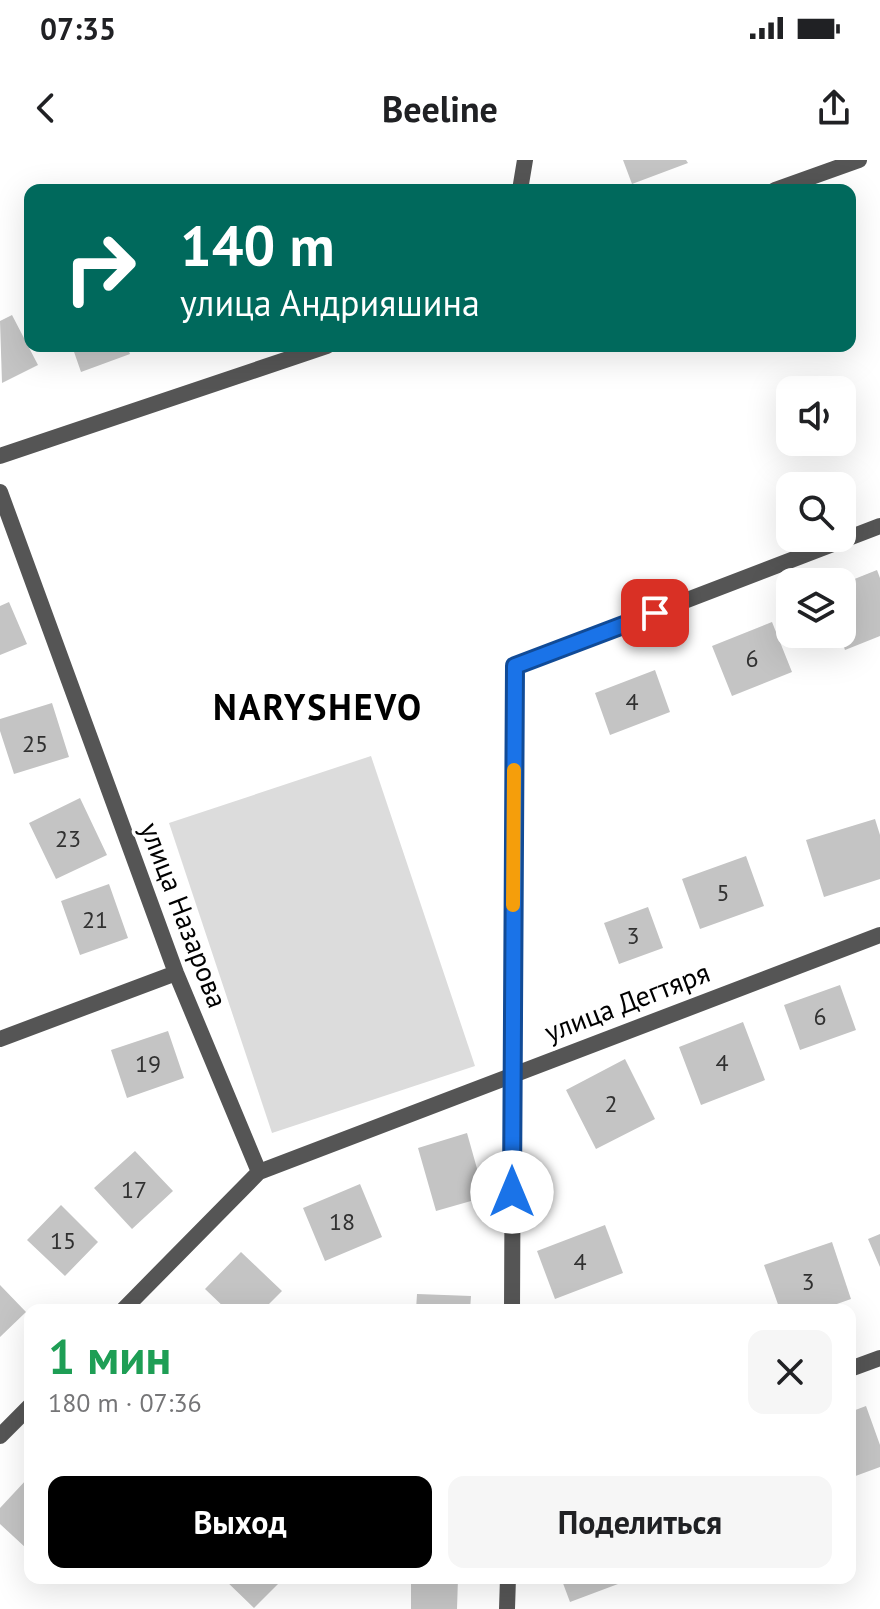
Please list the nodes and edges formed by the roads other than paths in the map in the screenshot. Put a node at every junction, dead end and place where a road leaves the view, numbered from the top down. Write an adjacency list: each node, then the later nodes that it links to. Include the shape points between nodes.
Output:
1 (525, 160): 3 (street)
2 (859, 160): 4 (street)
3 (521, 184)
4 (792, 184)
5 (309, 352): 6 (street)
6 (0, 456)
7 (0, 492): 10 (street, улица Назарова)
8 (880, 526): 12 (street, via 515,666)
9 (880, 935): 12 (street, улица Дегтяря)
10 (176, 973): 11 (street); 13 (street, улица Назарова)
11 (0, 1039)
12 (512, 1073): 13 (street, улица Дегтяря); 15 (street)
13 (259, 1172): 14 (street)
14 (129, 1304)
15 (512, 1304)
16 (880, 1358): 17 (street)
17 (856, 1367)
18 (24, 1412): 19 (street)
19 (0, 1436)
20 (508, 1584): 21 (street)
21 (507, 1609)

